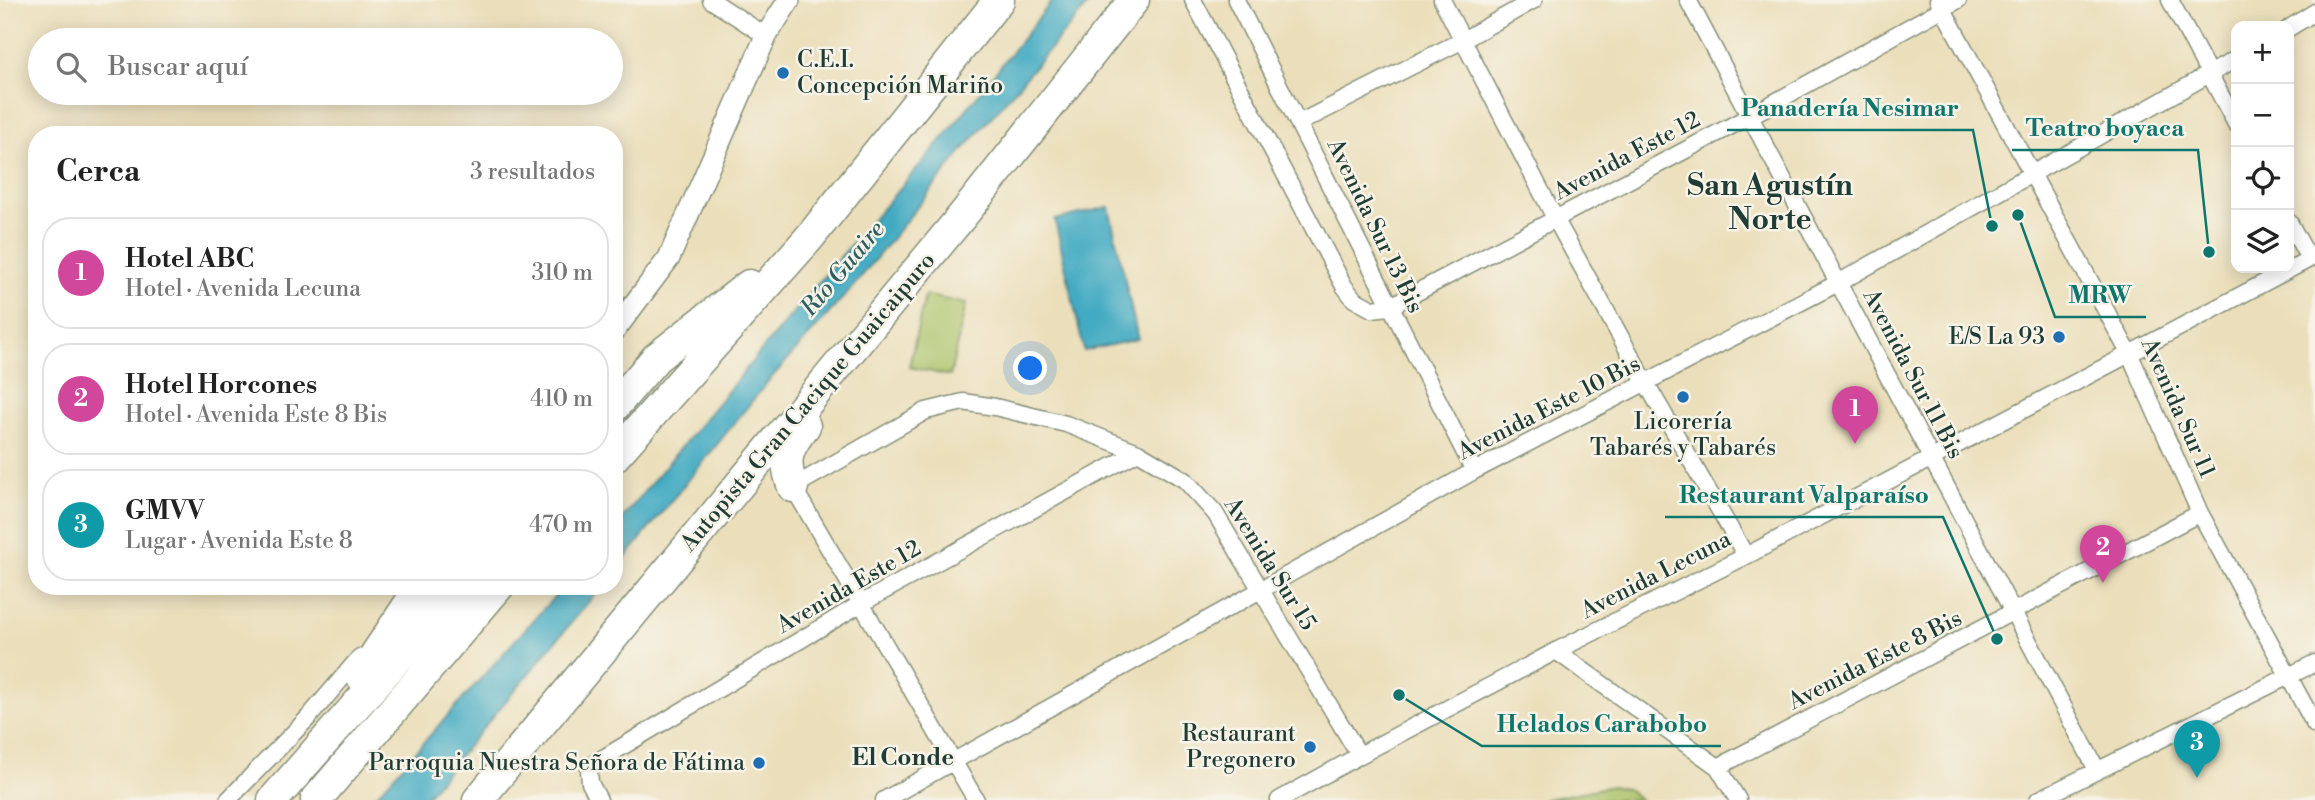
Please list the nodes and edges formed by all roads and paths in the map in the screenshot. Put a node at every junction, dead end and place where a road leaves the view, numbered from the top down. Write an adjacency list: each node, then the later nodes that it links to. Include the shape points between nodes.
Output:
1 (710, 0): 15 (street)
2 (789, 0): 15 (street)
3 (999, 0): 26 (highway)
4 (1134, 0): 23 (highway, Autopista Gran Cacique Guaicaipuro)
5 (1193, 0): 29 (street, via 1334,269 1354,299 1372,309)
6 (1236, 0): 21 (street, Avenida Sur 13 Bis)
7 (1442, 0): 16 (street)
8 (1534, 0): 16 (street)
9 (1688, 0): 20 (street, Avenida Sur 11 Bis)
10 (1958, 0): 12 (street, Avenida Este 12)
11 (2170, 0): 18 (street)
12 (1940, 4): 20 (street, Avenida Este 12); 22 (street, Avenida Sur 11)
13 (2315, 12): 14 (street)
14 (2294, 25)
15 (766, 36): 30 (street, via 669,258)
16 (1463, 40): 21 (street); 24 (street)
17 (2231, 62): 18 (street, Avenida Este 10 Bis)
18 (2210, 75): 19 (street); 22 (street, Avenida Este 10 Bis)
19 (2231, 115)
20 (1750, 116): 24 (street, Avenida Este 12); 28 (street, Avenida Sur 11 Bis)
21 (1298, 122): 29 (street, Avenida Sur 13 Bis)
22 (2033, 176): 28 (street, Avenida Este 10 Bis); 31 (street, Avenida Sur 11)
23 (963, 215): 38 (highway, via 794,439 787,458); 59 (highway, Autopista Gran Cacique Guaicaipuro)
24 (1556, 219): 29 (street, Avenida Este 12); 32 (street)
25 (2294, 230): 27 (street)
26 (810, 237): 33 (highway, via 656,358); 34 (highway)
27 (2312, 258): 31 (street, Avenida Lecuna)
28 (1838, 283): 32 (street, Avenida Este 10 Bis); 36 (street, Avenida Sur 11 Bis)
29 (1390, 307): 37 (street, Avenida Sur 13 Bis)
30 (623, 319)
31 (2130, 355): 36 (street, Avenida Lecuna); 39 (street, Avenida Sur 11)
32 (1646, 383): 37 (street, Avenida Este 10 Bis); 40 (street)
33 (623, 396)
34 (623, 447)
35 (1138, 452): 38 (street, Avenida Sur 15, via 1066,424 963,402 926,411); 41 (street, Avenida Sur 15, via 1185,480 1215,513); 46 (street, Avenida Este 12)
36 (1932, 458): 40 (street, Avenida Lecuna); 47 (street, Avenida Sur 11 Bis)
37 (1474, 471): 41 (street, Avenida Este 10 Bis)
38 (793, 487): 46 (street)
39 (2200, 513): 47 (street, Avenida Este 8 Bis); 50 (street, Avenida Sur 11)
40 (1746, 556): 48 (street, Avenida Lecuna)
41 (1261, 590): 52 (street, Avenida Sur 15); 53 (street, Avenida Este 10 Bis)
42 (413, 595): 57 (street, via 308,718)
43 (415, 595): 56 (highway)
44 (453, 595): 56 (highway)
45 (491, 595): 58 (highway)
46 (862, 603): 53 (street); 60 (street, Avenida Este 12, via 596,763 589,770 590,783)
47 (2014, 613): 54 (street, Avenida Este 8 Bis); 55 (street, Avenida Sur 11 Bis)
48 (1556, 651): 52 (street, Avenida Lecuna); 54 (street)
49 (2315, 663): 50 (street)
50 (2287, 677): 51 (street, Avenida Sur 11); 55 (street)
51 (2315, 725)
52 (1359, 755): 63 (street, Avenida Lecuna)
53 (953, 761): 61 (street, Avenida Este 10 Bis); 62 (street)
54 (1718, 767): 64 (street)
55 (2096, 770): 65 (street)
56 (281, 791)
57 (228, 800)
58 (316, 800)
59 (478, 800)
60 (599, 800)
61 (884, 800)
62 (976, 800)
63 (1279, 800)
64 (1738, 800)
65 (2038, 800)

